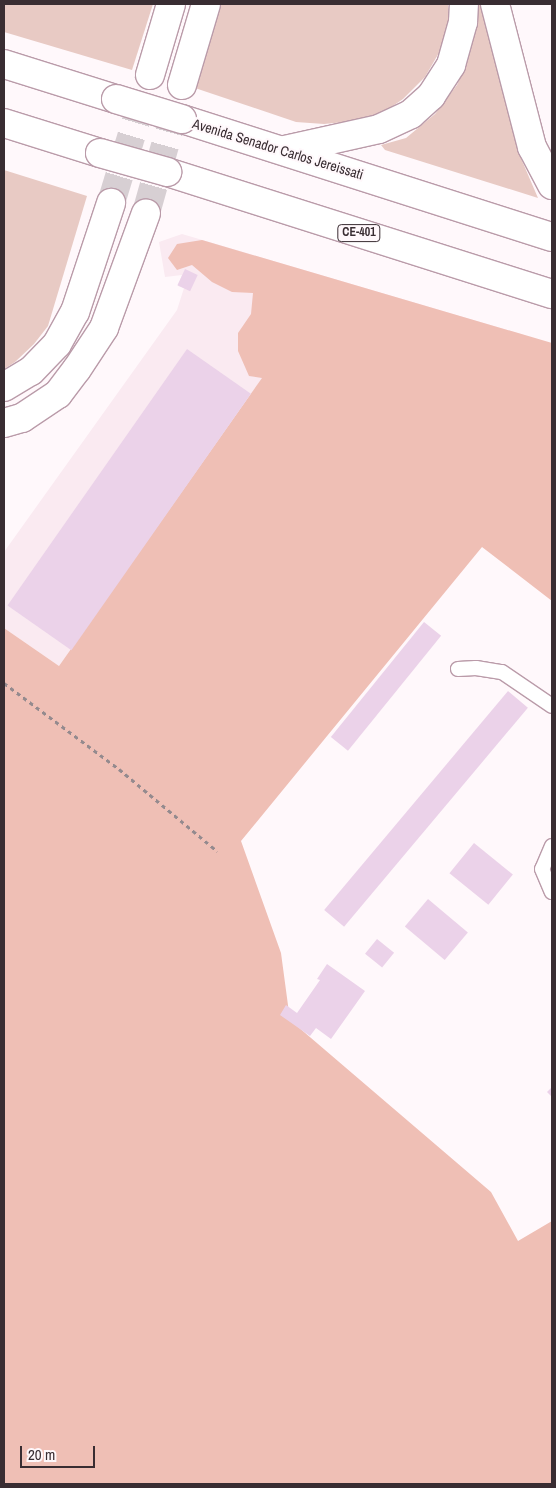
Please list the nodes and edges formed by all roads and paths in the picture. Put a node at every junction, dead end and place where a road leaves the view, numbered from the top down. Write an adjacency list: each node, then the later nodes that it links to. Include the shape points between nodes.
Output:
1 (171, 4): 6 (main road)
2 (206, 4): 7 (main road)
3 (464, 4): 9 (main road, via 463,22 451,65 431,96 411,114 378,129)
4 (495, 4): 10 (main road, via 532,147)
5 (4, 64): 9 (main road, Avenida Senador Carlos Jereissati, bridge)
6 (150, 75)
7 (182, 85)
8 (4, 123): 14 (main road, CE-401, bridge)
9 (284, 150): 13 (main road, Avenida Senador Carlos Jereissati)
10 (552, 185)
11 (111, 203): 15 (main road, via 75,312 57,344 31,371)
12 (146, 213): 16 (main road, via 104,328 77,369 58,394 22,418)
13 (552, 237)
14 (552, 294)
15 (4, 387)
16 (4, 423)
17 (458, 669): 19 (lane, via 502,672)
18 (4, 683): 21 (path, via 119,769)
19 (552, 706)
20 (552, 846): 22 (lane, via 542,870)
21 (217, 851)
22 (552, 892)

